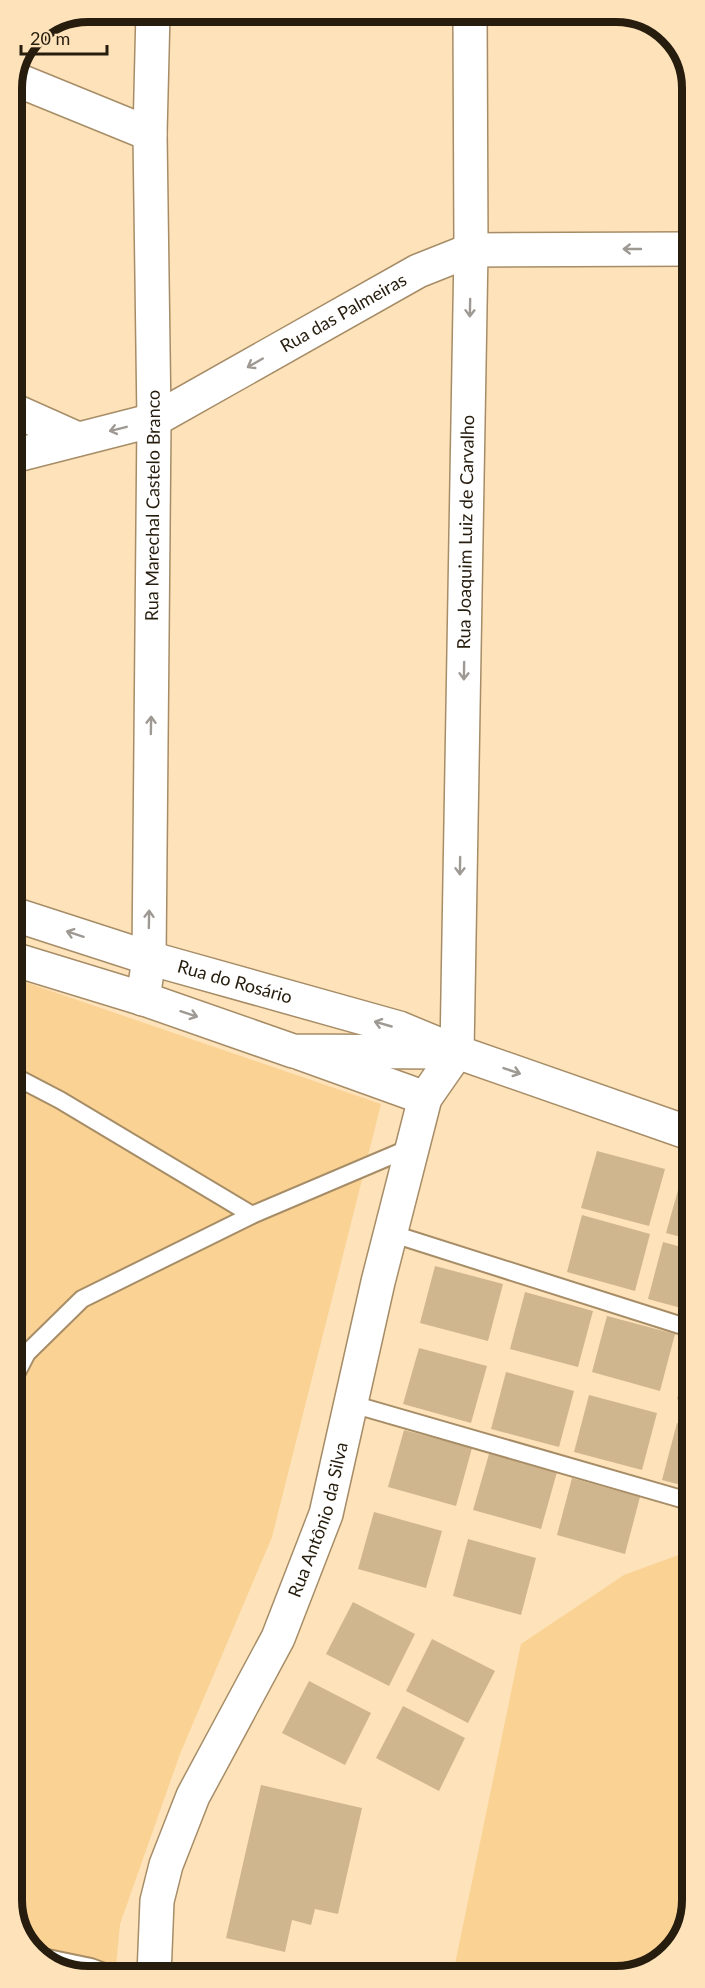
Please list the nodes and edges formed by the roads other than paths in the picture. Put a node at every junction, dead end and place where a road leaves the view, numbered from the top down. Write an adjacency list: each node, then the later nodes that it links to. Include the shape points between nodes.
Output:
1 (153, 22): 4 (street, Rua Marechal Castelo Branco)
2 (470, 23): 6 (street, Rua Joaquim Luiz de Carvalho)
3 (23, 81): 4 (street)
4 (150, 134): 8 (street, Rua Marechal Castelo Branco)
5 (682, 249): 6 (street, Rua das Palmeiras, one-way to 6)
6 (471, 250): 8 (street, Rua das Palmeiras, one-way to 8, via 418,271); 16 (street, Rua Joaquim Luiz de Carvalho, one-way to 16)
7 (23, 414): 9 (street)
8 (154, 420): 9 (street, Rua das Palmeiras, one-way to 9); 12 (street, Rua Marechal Castelo Branco, one-way to 8)
9 (78, 439): 10 (street, Rua das Palmeiras)
10 (23, 453)
11 (23, 917): 12 (street, Rua do Rosário, one-way to 11)
12 (149, 958): 14 (street, Rua Marechal Castelo Branco); 16 (street, Rua do Rosário, one-way to 12, via 399,1028)
13 (23, 962): 14 (street, Rua do Rosário)
14 (143, 999): 15 (street, Rua do Rosário, one-way to 15)
15 (293, 1051): 16 (street, Rua do Rosário); 18 (street, Rua do Rosário)
16 (457, 1052): 18 (street, Rua Antônio da Silva); 19 (street, Rua do Rosário, one-way to 19)
17 (22, 1080): 21 (lane)
18 (425, 1098): 20 (street, Rua Antônio da Silva)
19 (682, 1131)
20 (412, 1147): 21 (lane); 22 (street, Rua Antônio da Silva)
21 (252, 1215): 24 (lane, via 82,1299)
22 (390, 1233): 23 (lane); 25 (street, Rua Antônio da Silva)
23 (682, 1326)
24 (22, 1362)
25 (352, 1404): 26 (lane); 27 (street, Rua Antônio da Silva, via 326,1514 278,1638 193,1796 166,1865 158,1901)
26 (682, 1499)
27 (155, 1965)

